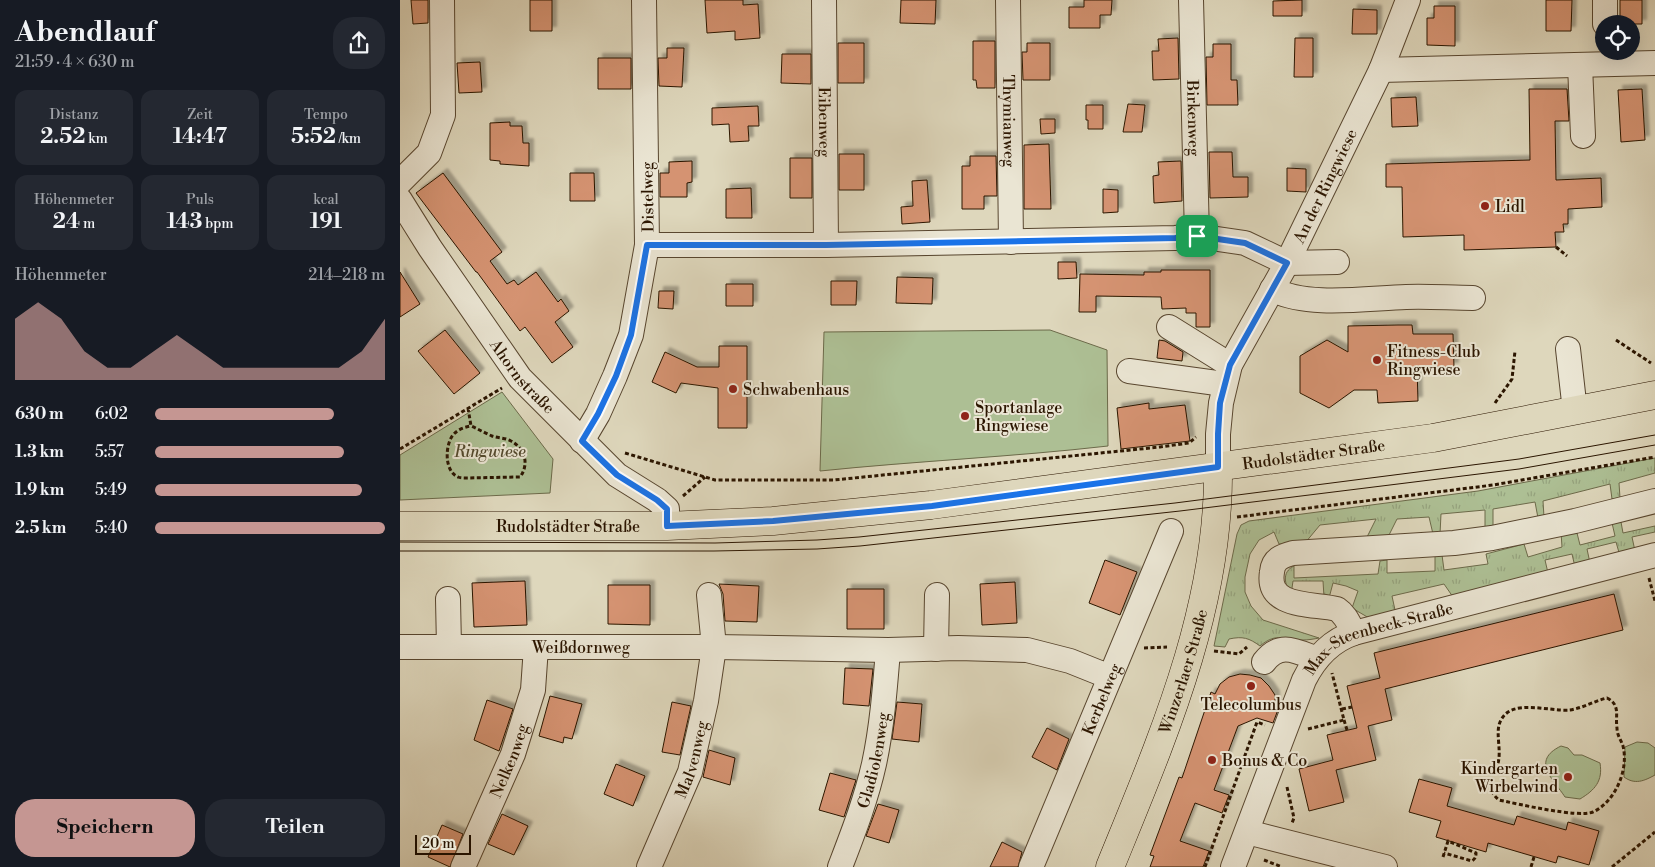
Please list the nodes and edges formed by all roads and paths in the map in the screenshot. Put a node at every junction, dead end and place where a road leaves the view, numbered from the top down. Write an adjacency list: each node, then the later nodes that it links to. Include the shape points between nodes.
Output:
1 (442, 0): 15 (street, via 443,116 429,153)
2 (644, 0): 19 (street, Distelweg)
3 (824, 0): 20 (street, Eibenweg)
4 (1008, 0): 18 (street, Thymianweg)
5 (1191, 0): 17 (street, Birkenweg)
6 (1408, 0): 13 (street, An der Ringwiese)
7 (1605, 0): 8 (street)
8 (1605, 15)
9 (1599, 60): 12 (street)
10 (1626, 60): 11 (street)
11 (1655, 63)
12 (1580, 65): 13 (street); 14 (street)
13 (1380, 70): 24 (street, An der Ringwiese)
14 (1583, 136)
15 (400, 182)
16 (400, 200): 34 (street, Ahornstraße)
17 (1197, 236): 18 (street); 24 (street, via 1245,243)
18 (1011, 242): 20 (street)
19 (647, 245): 20 (street); 41 (street, Distelweg, via 631,335 612,384)
20 (826, 245)
21 (1556, 247): 22 (path)
22 (1567, 256)
23 (1337, 262): 24 (street)
24 (1287, 263): 25 (street, An der Ringwiese)
25 (1272, 289): 26 (street, via 1281,294 1323,301); 33 (street, An der Ringwiese)
26 (1473, 298)
27 (1169, 327): 33 (street)
28 (1616, 340): 31 (path)
29 (1568, 349): 38 (street)
30 (1515, 352): 36 (path, via 1512,379)
31 (1651, 363)
32 (1129, 371): 33 (street)
33 (1227, 375): 45 (street, An der Ringwiese, via 1219,422)
34 (520, 378): 37 (path); 41 (street, Ahornstraße)
35 (1655, 395): 38 (main road, Rudolstädter Straße)
36 (1495, 403)
37 (468, 408): 39 (path); 42 (path)
38 (1575, 411): 45 (main road, Rudolstädter Straße, via 1433,438)
39 (471, 426): 39 (path, via 453,435 448,446 447,463 451,471 457,477 466,478 520,477 526,464 518,447 511,441)
40 (1196, 437): 46 (path, via 1189,443 1160,447 834,480 715,480)
41 (582, 441): 48 (street, Ahornstraße, via 617,475 657,500)
42 (400, 448)
43 (618, 451): 46 (path)
44 (1655, 457): 49 (path, via 1493,485)
45 (1218, 467): 48 (main road, Rudolstädter Straße, via 932,506 773,521); 83 (main road, Winzerlaer Straße, via 1215,533 1191,649 1168,722)
46 (705, 476): 48 (path)
47 (1655, 501): 57 (street, via 1492,538 1293,553 1275,562 1271,580 1276,593 1288,601 1337,609)
48 (667, 518): 50 (main road, Rudolstädter Straße)
49 (1230, 519)
50 (400, 526)
51 (1171, 530): 66 (street, Kerbelweg)
52 (1651, 563): 56 (path); 57 (street, Max-Steenbeck-Straße)
53 (937, 595): 62 (street)
54 (709, 596): 58 (street)
55 (448, 599): 60 (street)
56 (1655, 602)
57 (1354, 633): 65 (street, Max-Steenbeck-Straße, via 1331,644)
58 (714, 646): 61 (street, Weißdornweg); 63 (street, Weißdornweg); 80 (street, Malvenweg, via 690,772)
59 (400, 647): 60 (street, Weißdornweg)
60 (449, 647): 61 (street, Weißdornweg)
61 (536, 648): 79 (street, Nelkenweg, via 533,690 513,754)
62 (936, 648): 63 (street, Weißdornweg); 66 (street, Weißdornweg, via 1027,650 1070,661)
63 (888, 650): 81 (street, Gladiolenweg, via 874,764 859,820)
64 (1264, 662): 65 (street, via 1279,650 1292,650)
65 (1323, 662): 68 (path); 70 (street, Max-Steenbeck-Straße, via 1304,680)
66 (1110, 677): 82 (street, Kerbelweg)
67 (1352, 707): 68 (path)
68 (1342, 710): 69 (path)
69 (1344, 720): 70 (path); 71 (path)
70 (1296, 730): 75 (street, Max-Steenbeck-Straße); 84 (path, via 1257,722)
71 (1347, 730)
72 (1285, 780): 74 (path)
73 (1602, 806): 73 (path, via 1621,778 1623,765 1623,747 1616,728 1617,711 1611,700 1602,699 1570,710 1518,707 1502,718 1498,763 1491,783 1494,796 1499,800 1570,814 1591,813)
74 (1294, 818)
75 (1247, 832): 85 (street, Max-Steenbeck-Straße); 86 (street)
76 (1655, 832): 88 (path)
77 (1444, 855): 77 (path, via 1472,861 1476,853 1448,841)
78 (1534, 857): 87 (path)
79 (463, 867)
80 (649, 867)
81 (840, 867)
82 (1031, 867)
83 (1110, 867)
84 (1205, 867)
85 (1233, 867)
86 (1385, 867)
87 (1531, 867)
88 (1612, 867)

